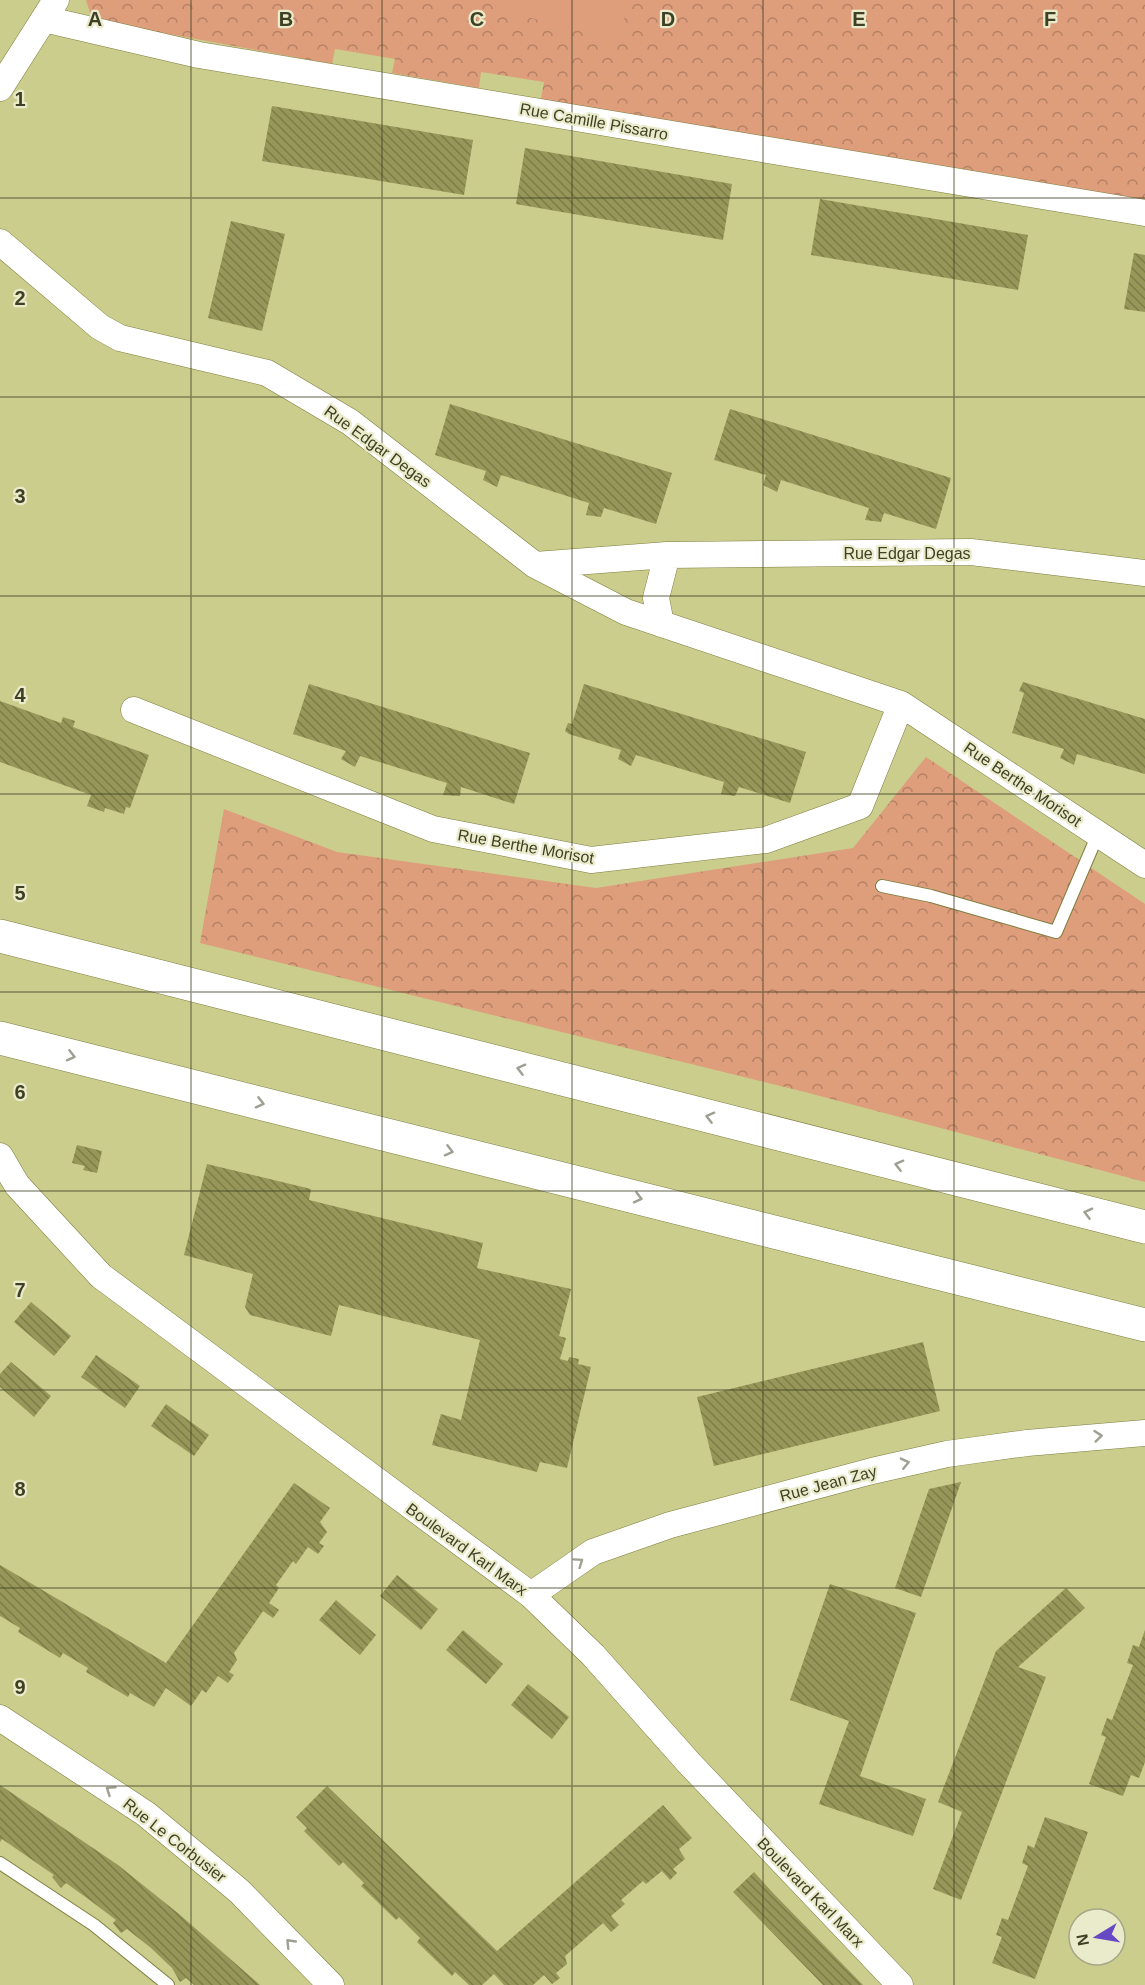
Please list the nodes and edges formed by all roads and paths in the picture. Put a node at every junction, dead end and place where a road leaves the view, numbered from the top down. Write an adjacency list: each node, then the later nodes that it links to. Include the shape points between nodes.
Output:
1 (50, 10): 2 (street); 3 (street, Rue Camille Pissarro, via 209,56)
2 (0, 88)
3 (1145, 213)
4 (0, 242): 6 (street, Rue Edgar Degas, via 100,327 120,338 267,373 350,422)
5 (667, 555): 6 (street, Rue Edgar Degas); 7 (street, Rue Edgar Degas, via 971,552); 8 (street, via 656,598)
6 (535, 565): 8 (street, Rue Berthe Morisot, via 626,612)
7 (1145, 573)
8 (661, 624): 9 (street, Rue Berthe Morisot)
9 (901, 704): 10 (street, Rue Berthe Morisot, via 860,806 766,840 591,860 434,829); 11 (street, Rue Berthe Morisot)
10 (134, 711)
11 (1098, 834): 12 (street, Rue Berthe Morisot); 13 (lane, via 1056,932)
12 (1145, 865)
13 (882, 886)
14 (0, 936): 17 (highway, one-way to 14)
15 (7, 1040): 18 (highway, one-way to 18)
16 (0, 1156): 20 (street, Boulevard Karl Marx, via 17,1185 100,1276)
17 (1145, 1227)
18 (1145, 1325)
19 (1145, 1433): 20 (street, Rue Jean Zay, one-way to 19, via 593,1552 670,1525 872,1471 947,1454)
20 (531, 1595): 25 (street, Boulevard Karl Marx, via 593,1655)
21 (0, 1718): 24 (street, Rue Le Corbusier, one-way to 21, via 239,1891 146,1814)
22 (0, 1863): 23 (lane, via 94,1925)
23 (168, 1985)
24 (331, 1985)
25 (900, 1985)

